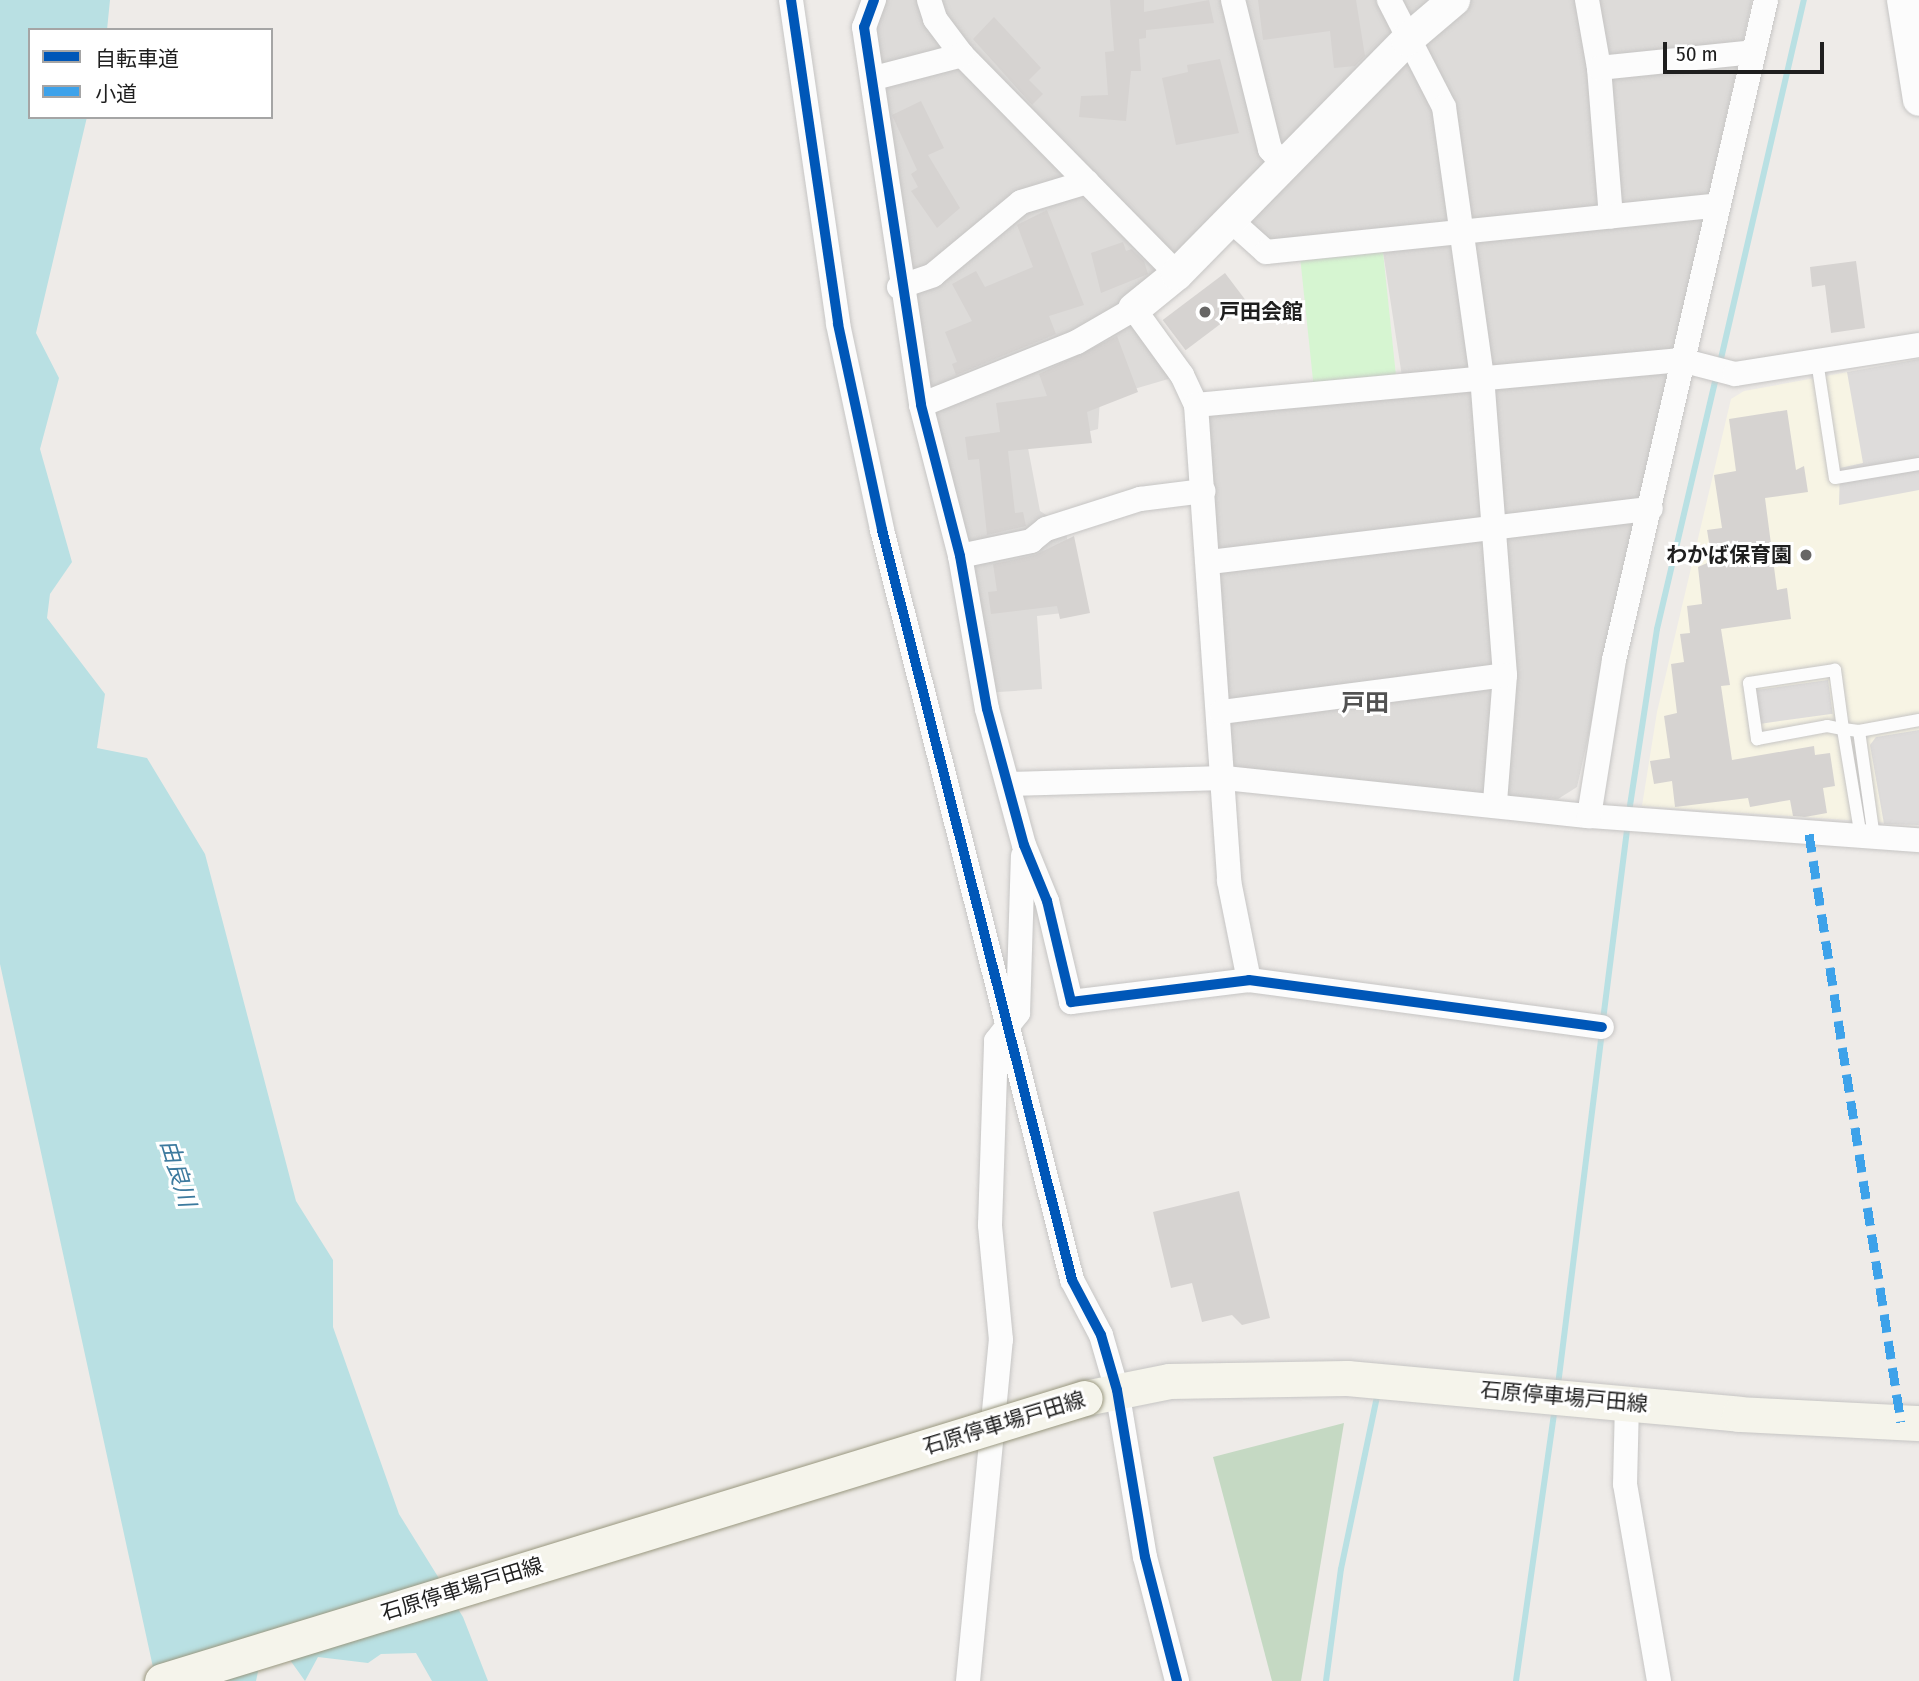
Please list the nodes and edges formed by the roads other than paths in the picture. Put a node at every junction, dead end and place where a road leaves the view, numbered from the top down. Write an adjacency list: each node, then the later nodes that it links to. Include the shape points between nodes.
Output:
1 (791, 0): 51 (street, via 838,324 882,530)
2 (874, 0): 14 (street, via 864,27)
3 (929, 0): 12 (street, via 935,19)
4 (1233, 0): 16 (street, via 1270,149)
5 (1389, 0): 10 (street)
6 (1454, 0): 10 (street)
7 (1587, 0): 13 (street)
8 (1766, 0): 11 (street)
9 (1903, 0): 15 (street)
10 (1407, 40): 16 (street); 21 (street, via 1444,107)
11 (1753, 52): 13 (street); 18 (street)
12 (962, 55): 14 (street); 17 (street)
13 (1599, 68): 19 (street)
14 (874, 78): 23 (street)
15 (1919, 100)
16 (1282, 164): 20 (street)
17 (1087, 182): 22 (street); 23 (street, via 1021,202 933,275)
18 (1717, 205): 19 (street); 27 (street)
19 (1611, 217): 21 (street)
20 (1228, 218): 21 (street, via 1266,252); 22 (street)
21 (1462, 233): 28 (street)
22 (1177, 275): 24 (street)
23 (899, 287): 29 (street)
24 (1135, 309): 29 (street, via 1077,342); 30 (street, via 1182,375)
25 (1919, 345): 26 (street)
26 (1817, 361): 27 (street, via 1726,372); 31 (lane, via 1835,478)
27 (1687, 362): 28 (street); 33 (street)
28 (1482, 376): 30 (street); 34 (street)
29 (921, 405): 35 (street)
30 (1196, 405): 32 (street)
31 (1919, 464)
32 (1203, 491): 35 (street, via 1140,499 1046,529 1031,541); 36 (street)
33 (1651, 509): 34 (street); 45 (street, via 1614,660)
34 (1493, 524): 36 (street); 37 (street)
35 (960, 556): 43 (street, via 985,701)
36 (1210, 562): 38 (street)
37 (1505, 675): 38 (street); 44 (street)
38 (1221, 712): 42 (street)
39 (1919, 720): 41 (lane)
40 (1843, 729): 40 (lane, via 1835,670 1749,683 1757,739 1827,726); 41 (lane); 46 (lane)
41 (1859, 731): 46 (lane)
42 (1225, 778): 43 (street); 44 (street); 49 (street, via 1229,881)
43 (1009, 784): 48 (street)
44 (1494, 803): 45 (street)
45 (1597, 817): 46 (street)
46 (1868, 837): 47 (street)
47 (1919, 840)
48 (1024, 845): 49 (street, via 1047,901 1071,1002); 51 (street, via 1018,1013)
49 (1249, 980): 50 (street)
50 (1602, 1027)
51 (1007, 1032): 52 (street, via 1072,1280 1101,1335); 56 (street, via 996,1041 990,1225 1001,1340)
52 (1101, 1394): 53 (main road, 石原停車場戸田線, via 1169,1381 1276,1376); 55 (main road, 石原停車場戸田線, bridge); 57 (street)
53 (1627, 1404): 54 (main road, 石原停車場戸田線); 58 (street, via 1625,1484)
54 (1919, 1423)
55 (162, 1681)
56 (968, 1681)
57 (1177, 1681)
58 (1659, 1681)

